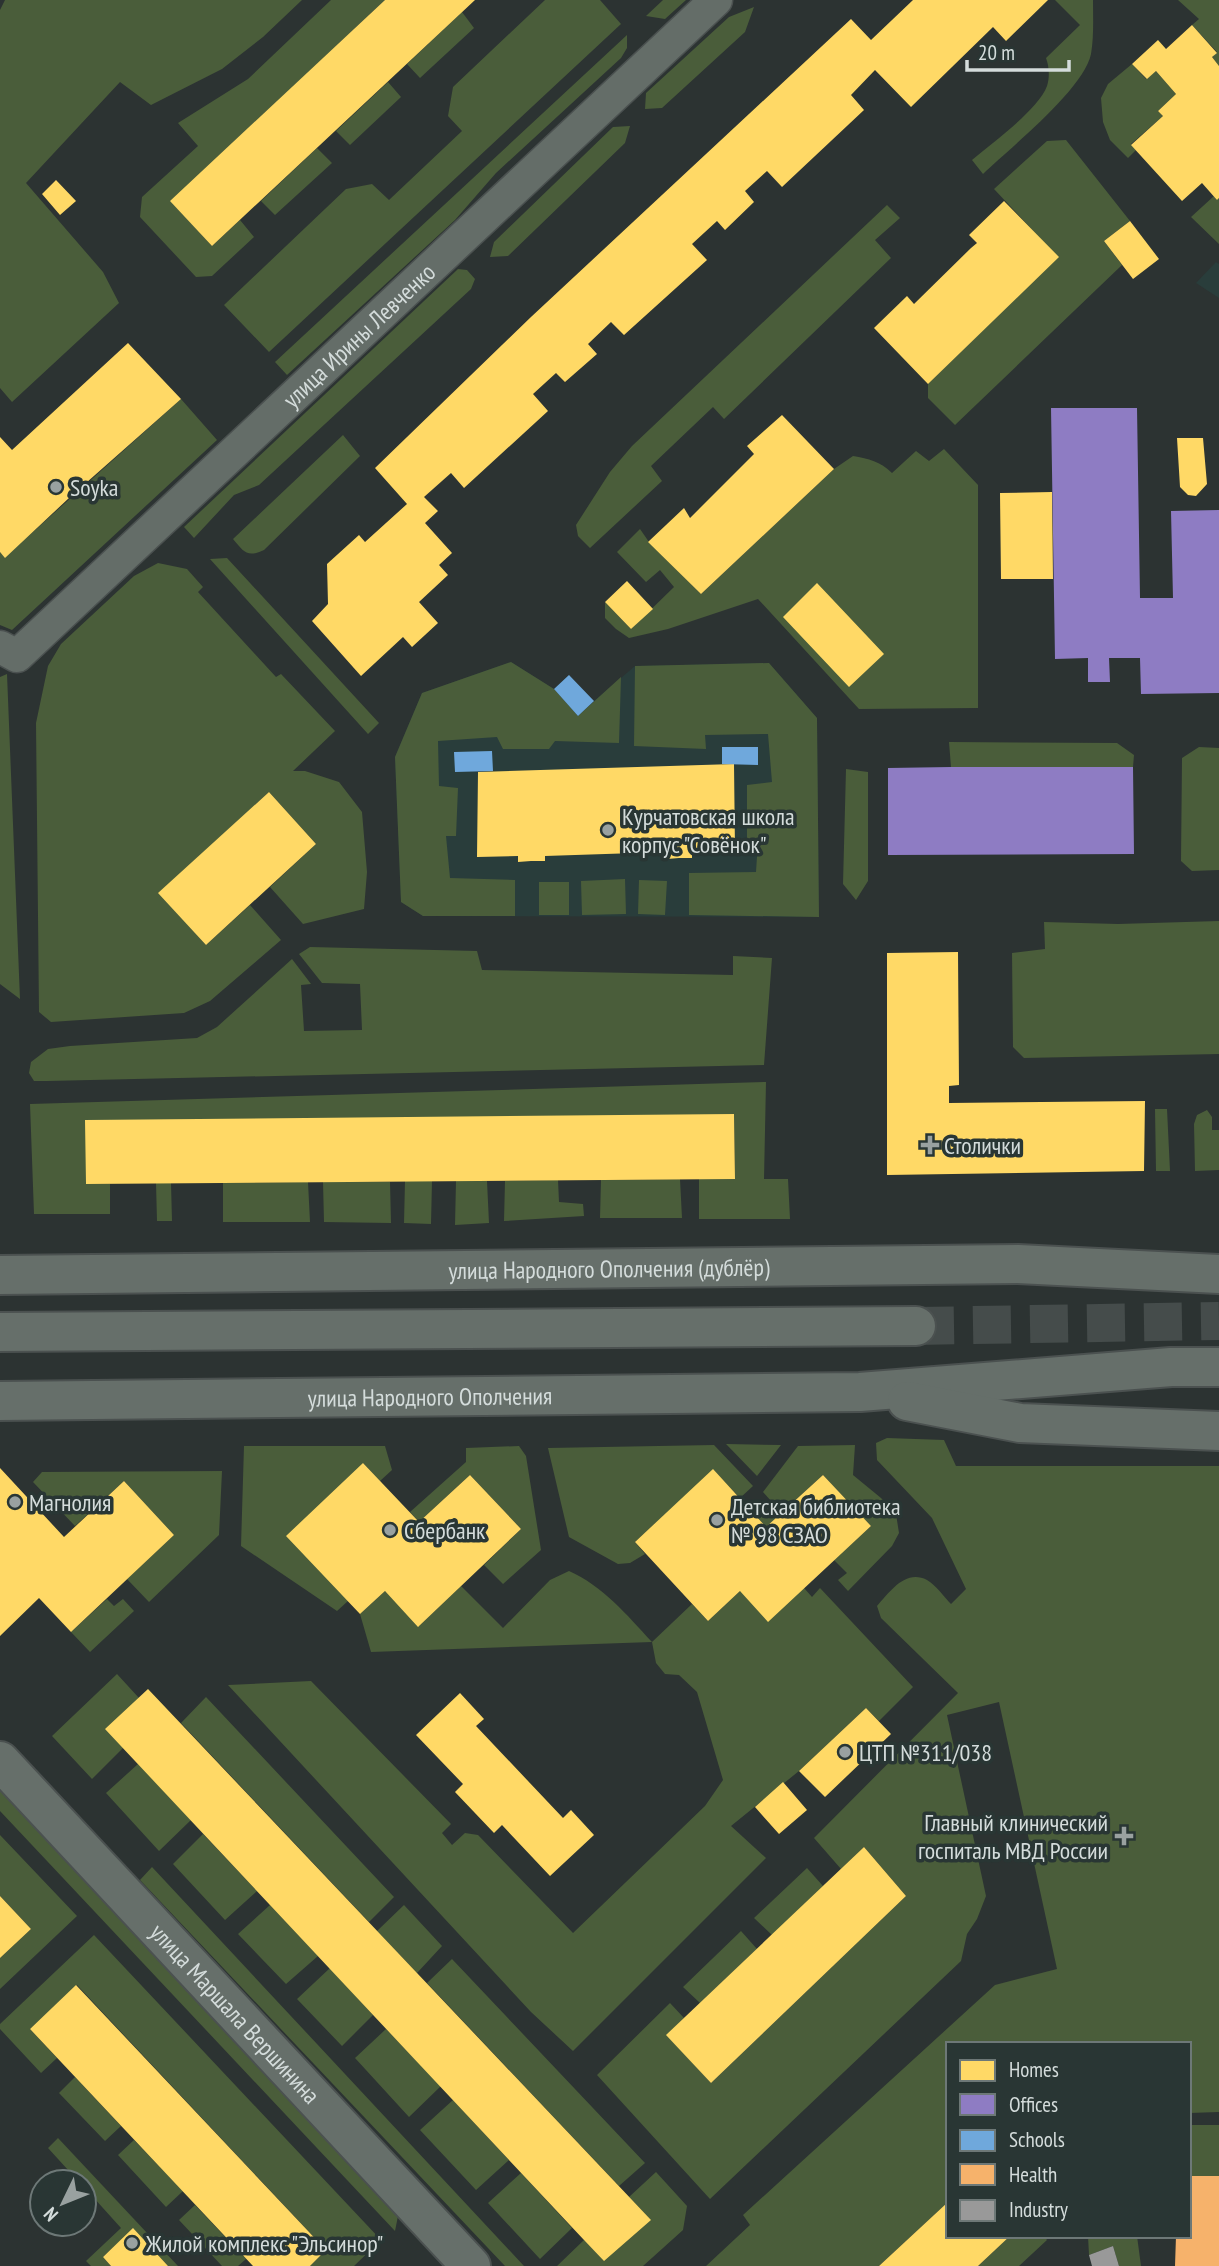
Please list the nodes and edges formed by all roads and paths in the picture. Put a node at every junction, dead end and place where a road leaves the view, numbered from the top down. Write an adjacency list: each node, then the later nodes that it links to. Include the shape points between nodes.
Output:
1 (716, 0): 2 (street, улица Ирины Левченко, via 18,656)
2 (0, 647)
3 (1219, 1274): 4 (street, улица Народного Ополчения (дублёр), via 1004,1264)
4 (0, 1275)
5 (916, 1326): 6 (street)
6 (0, 1332)
7 (1219, 1367): 8 (street)
8 (860, 1392): 9 (street, улица Народного Ополчения); 10 (street, via 1020,1423)
9 (0, 1401)
10 (1219, 1431)
11 (0, 1761): 12 (street, улица Маршала Вершинина)
12 (471, 2266)

